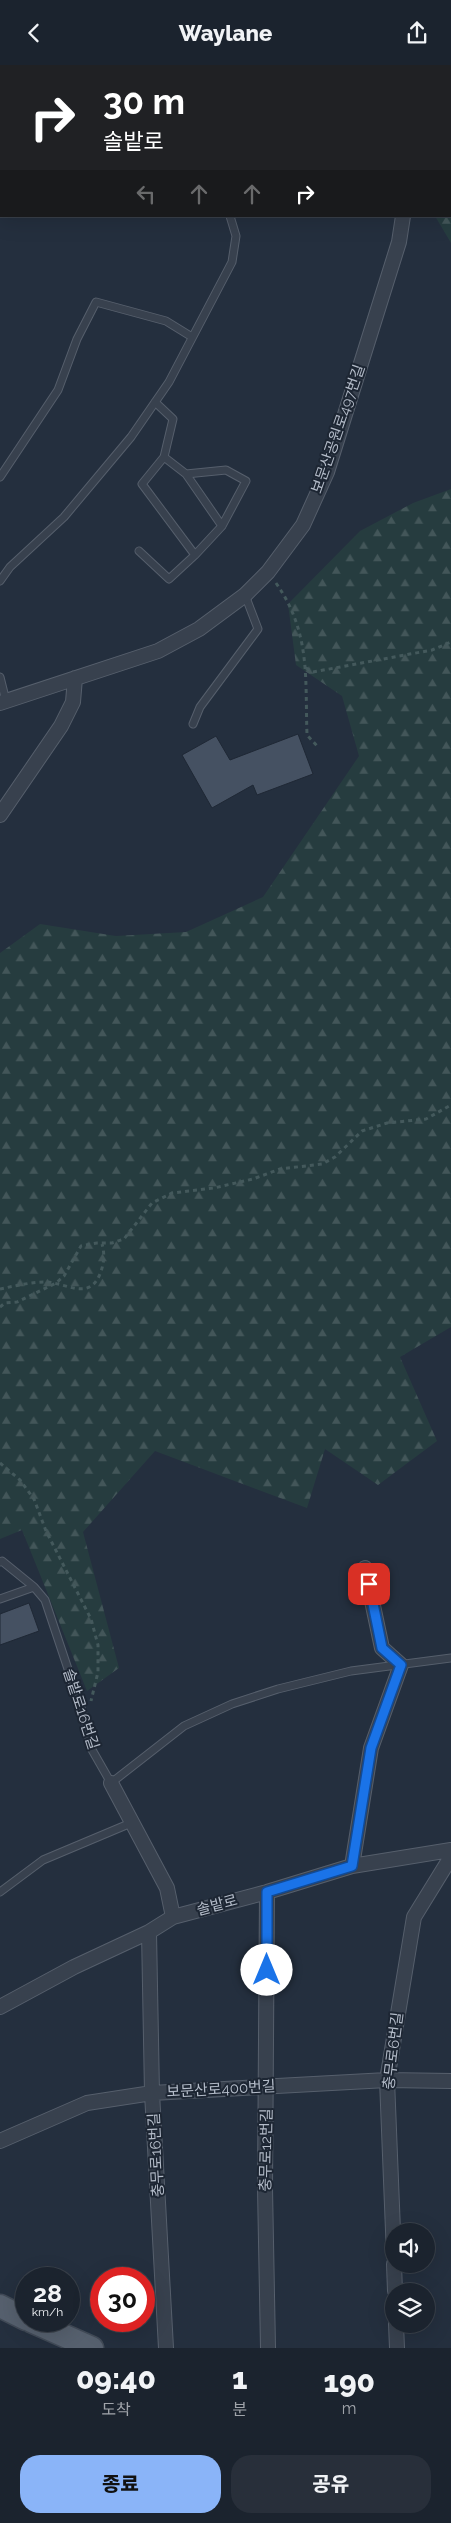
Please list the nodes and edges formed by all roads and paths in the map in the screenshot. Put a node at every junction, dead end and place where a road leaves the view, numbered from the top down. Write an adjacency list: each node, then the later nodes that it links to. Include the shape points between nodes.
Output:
1 (230, 217): 3 (lane, via 236,236 232,262)
2 (403, 217): 11 (street, 보문산공원로497번길, via 399,242 327,472 303,525)
3 (192, 337): 4 (lane); 7 (lane, via 166,321 96,303 77,339 58,390)
4 (155, 402): 5 (lane, via 173,419); 12 (lane, via 64,517 10,567)
5 (164, 457): 6 (lane); 10 (lane, via 142,483)
6 (186, 474): 8 (lane); 8 (lane, via 226,470 246,481)
7 (0, 477)
8 (222, 526): 10 (lane)
9 (139, 551): 10 (lane, via 169,579)
10 (195, 555)
11 (268, 572): 13 (street, 보문산공원로497번길); 15 (path, via 283,593 301,633)
12 (0, 581)
13 (245, 595): 17 (street, 보문산공원로497번길, via 199,629 158,651); 19 (lane, via 258,629 200,707)
14 (451, 642): 15 (path, via 432,650 313,672)
15 (306, 667): 20 (path, via 307,735)
16 (0, 677): 18 (lane)
17 (76, 678): 18 (street, 보문산공원로497번길); 21 (street, via 73,701 61,726)
18 (3, 702)
19 (194, 724)
20 (318, 747)
21 (0, 815)
22 (451, 1105): 23 (path, via 426,1119 387,1123 362,1131 335,1157 322,1164 280,1169 214,1188 172,1193 152,1203 124,1239)
23 (102, 1244): 24 (path, via 81,1246 64,1276); 24 (path, via 103,1265 92,1286 85,1290)
24 (56, 1283): 25 (path); 26 (path)
25 (0, 1289)
26 (0, 1307)
27 (0, 1463): 34 (path, via 20,1480 34,1499 46,1531 91,1619 98,1645 98,1672)
28 (0, 1562): 30 (lane, 솔밭로16번길)
29 (365, 1568): 33 (street, via 382,1648)
30 (34, 1587): 31 (lane); 34 (lane, 솔밭로16번길, via 45,1600)
31 (0, 1599)
32 (451, 1658): 33 (lane)
33 (401, 1665): 35 (lane, via 351,1671 232,1704 184,1726); 39 (street, via 371,1748)
34 (86, 1723): 35 (lane, 솔밭로16번길, via 92,1747)
35 (111, 1783): 36 (street, 솔밭로16번길)
36 (131, 1823): 40 (lane, via 43,1860); 42 (street, 솔밭로16번길, via 167,1887)
37 (451, 1849): 39 (street, 솔밭로)
38 (451, 1857): 45 (street, 충무로6번길, via 414,1917)
39 (352, 1866): 41 (street, 솔밭로)
40 (0, 1892)
41 (267, 1892): 42 (street, 솔밭로); 47 (street, 충무로12번길)
42 (173, 1917): 43 (street, 솔밭로)
43 (149, 1932): 44 (street, 솔밭로); 48 (street, 충무로16번길)
44 (0, 2007)
45 (387, 2080): 46 (street, 보문산로400번길); 47 (street, 보문산로400번길); 50 (street, 충무로6번길)
46 (451, 2081)
47 (267, 2086): 48 (street, 보문산로400번길); 58 (street, 충무로12번길)
48 (152, 2093): 49 (street, 보문산로400번길, via 87,2103); 57 (street, 충무로16번길)
49 (0, 2141)
50 (393, 2223)
51 (0, 2307): 52 (main road)
52 (15, 2314)
53 (46, 2332): 55 (main road)
54 (396, 2333): 59 (street)
55 (62, 2343): 56 (main road)
56 (92, 2348)
57 (166, 2348)
58 (268, 2348)
59 (397, 2348)

